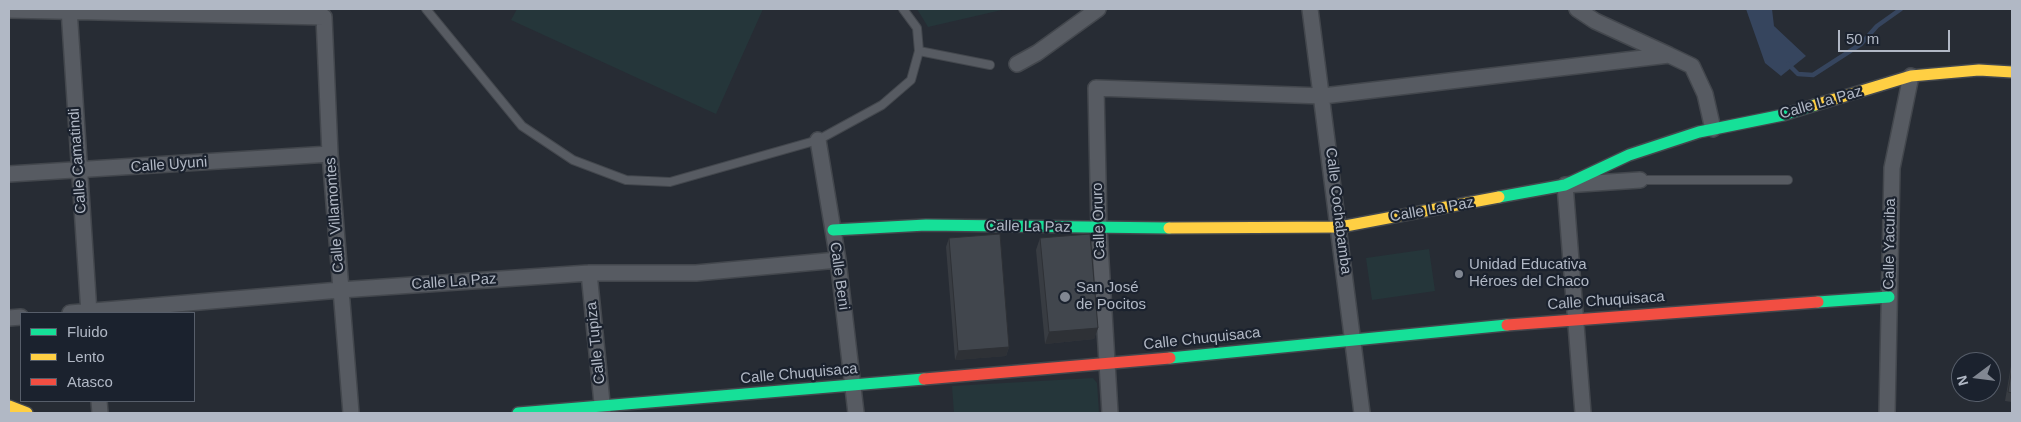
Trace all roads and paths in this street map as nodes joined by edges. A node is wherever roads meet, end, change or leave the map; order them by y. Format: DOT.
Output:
graph roads {
  1 [pos="426,9"];
  2 [pos="903,9"];
  3 [pos="1098,9"];
  4 [pos="1310,9"];
  5 [pos="1577,9"];
  6 [pos="9,10"];
  7 [pos="69,10"];
  8 [pos="327,13"];
  9 [pos="919,51"];
  10 [pos="1669,55"];
  11 [pos="1017,64"];
  12 [pos="990,66"];
  13 [pos="2012,72"];
  14 [pos="1911,76"];
  15 [pos="1323,96"];
  16 [pos="1713,130"];
  17 [pos="818,140"];
  18 [pos="330,154"];
  19 [pos="79,171"];
  20 [pos="9,174"];
  21 [pos="1640,180"];
  22 [pos="1788,180"];
  23 [pos="1565,185"];
  24 [pos="1340,227"];
  25 [pos="1098,228"];
  26 [pos="833,230"];
  27 [pos="838,260"];
  28 [pos="589,273"];
  29 [pos="340,290"];
  30 [pos="1889,297"];
  31 [pos="89,312"];
  32 [pos="100,312"];
  33 [pos="1576,318"];
  34 [pos="1354,338"];
  35 [pos="1106,364"];
  36 [pos="852,384"];
  37 [pos="9,406"];
  38 [pos="602,410"];
  39 [pos="27,413"];
  40 [pos="351,413"];
  41 [pos="518,413"];
  42 [pos="856,413"];
  43 [pos="1110,413"];
  44 [pos="1362,413"];
  45 [pos="1583,413"];
  46 [pos="1887,413"];
  1 -- 17 [label="lane"];
  2 -- 9 [label="lane"];
  3 -- 11 [label="street"];
  4 -- 15 [label="street, Calle Cochabamba"];
  5 -- 10 [label="street"];
  6 -- 7 [label="street"];
  7 -- 8 [label="street"];
  7 -- 19 [label="street, Calle Camatindi"];
  8 -- 18 [label="street, Calle Villamontes"];
  9 -- 12 [label="lane"];
  9 -- 17 [label="lane"];
  10 -- 15 [label="street"];
  10 -- 16 [label="street"];
  13 -- 14 [label="main road, Calle La Paz"];
  14 -- 16 [label="main road, Calle La Paz"];
  14 -- 30 [label="street, Calle Yacuiba"];
  15 -- 24 [label="street, Calle Cochabamba"];
  15 -- 25 [label="street, Calle Oruro"];
  16 -- 23 [label="main road, Calle La Paz"];
  17 -- 26 [label="street, Calle Beni"];
  18 -- 19 [label="street, Calle Uyuni"];
  18 -- 29 [label="street, Calle Villamontes"];
  19 -- 20 [label="street, Calle Uyuni"];
  19 -- 31 [label="street, Calle Camatindi"];
  21 -- 22 [label="lane"];
  21 -- 23 [label="street"];
  23 -- 24 [label="main road, Calle La Paz"];
  23 -- 33 [label="street"];
  24 -- 25 [label="main road, Calle La Paz"];
  24 -- 34 [label="street, Calle Cochabamba"];
  25 -- 26 [label="main road, Calle La Paz"];
  25 -- 35 [label="street, Calle Oruro"];
  26 -- 27 [label="street, Calle Beni"];
  27 -- 28 [label="street, Calle La Paz"];
  27 -- 36 [label="street, Calle Beni"];
  28 -- 29 [label="street, Calle La Paz"];
  28 -- 38 [label="street, Calle Tupiza"];
  29 -- 32 [label="street, Calle La Paz"];
  29 -- 40 [label="street, Calle Villamontes"];
  30 -- 33 [label="main road, Calle Chuquisaca"];
  30 -- 46 [label="street, Calle Yacuiba"];
  33 -- 34 [label="main road, Calle Chuquisaca"];
  33 -- 45 [label="street"];
  34 -- 35 [label="main road, Calle Chuquisaca"];
  34 -- 44 [label="street, Calle Cochabamba"];
  35 -- 36 [label="main road, Calle Chuquisaca"];
  35 -- 43 [label="street, Calle Oruro"];
  36 -- 38 [label="main road, Calle Chuquisaca"];
  36 -- 42 [label="street, Calle Beni"];
  37 -- 39 [label="main road"];
  38 -- 41 [label="main road, Calle Chuquisaca"];
}
